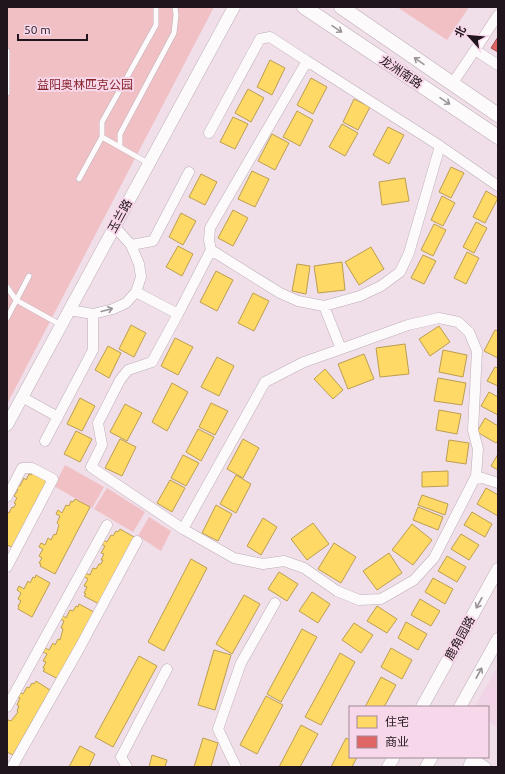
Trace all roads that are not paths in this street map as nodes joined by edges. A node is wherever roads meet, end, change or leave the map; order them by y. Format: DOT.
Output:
graph roads {
  1 [pos="156,7"];
  2 [pos="175,7"];
  3 [pos="234,7"];
  4 [pos="304,7"];
  5 [pos="341,7"];
  6 [pos="498,15"];
  7 [pos="475,50"];
  8 [pos="7,51"];
  9 [pos="307,60"];
  10 [pos="498,65"];
  11 [pos="452,84"];
  12 [pos="7,93"];
  13 [pos="498,115"];
  14 [pos="209,133"];
  15 [pos="102,137"];
  16 [pos="498,137"];
  17 [pos="440,146"];
  18 [pos="120,147"];
  19 [pos="149,163"];
  20 [pos="189,172"];
  21 [pos="79,178"];
  22 [pos="498,186"];
  23 [pos="115,227"];
  24 [pos="132,245"];
  25 [pos="211,250"];
  26 [pos="29,276"];
  27 [pos="7,287"];
  28 [pos="136,292"];
  29 [pos="16,300"];
  30 [pos="324,306"];
  31 [pos="69,310"];
  32 [pos="93,314"];
  33 [pos="178,314"];
  34 [pos="7,318"];
  35 [pos="61,325"];
  36 [pos="341,349"];
  37 [pos="22,397"];
  38 [pos="58,417"];
  39 [pos="7,425"];
  40 [pos="45,441"];
  41 [pos="476,476"];
  42 [pos="498,483"];
  43 [pos="7,497"];
  44 [pos="107,525"];
  45 [pos="183,529"];
  46 [pos="136,541"];
  47 [pos="7,567"];
  48 [pos="498,569"];
  49 [pos="275,603"];
  50 [pos="498,639"];
  51 [pos="167,669"];
  52 [pos="423,706"];
  53 [pos="461,706"];
  54 [pos="7,707"];
  55 [pos="393,758"];
  56 [pos="431,758"];
  57 [pos="12,767"];
  58 [pos="127,767"];
  59 [pos="236,767"];
  60 [pos="388,767"];
  61 [pos="426,767"];
  62 [pos="468,767"];
  63 [pos="486,767"];
  1 -- 15 [label="lane"];
  2 -- 18 [label="lane"];
  3 -- 19 [label="street, 玉兰路"];
  4 -- 16 [label="main road, 龙洲南路, one-way"];
  11 -- 5 [label="main road, 龙洲南路, one-way"];
  6 -- 7 [label="street"];
  7 -- 10 [label="street"];
  7 -- 11 [label="street"];
  8 -- 12 [label="lane"];
  9 -- 14 [label="street"];
  9 -- 17 [label="street"];
  9 -- 25 [label="street"];
  11 -- 13 [label="main road, 龙洲南路"];
  15 -- 18 [label="lane"];
  15 -- 21 [label="lane"];
  17 -- 22 [label="street"];
  17 -- 30 [label="street"];
  18 -- 19 [label="lane"];
  19 -- 23 [label="street, 玉兰路"];
  20 -- 24 [label="street"];
  23 -- 24 [label="street"];
  23 -- 31 [label="street, 玉兰路"];
  24 -- 28 [label="street"];
  25 -- 30 [label="street"];
  25 -- 33 [label="street"];
  26 -- 29 [label="lane"];
  27 -- 29 [label="lane"];
  32 -- 28 [label="street, one-way"];
  28 -- 33 [label="street"];
  29 -- 34 [label="lane"];
  29 -- 35 [label="lane"];
  30 -- 36 [label="street"];
  31 -- 32 [label="street"];
  31 -- 35 [label="street, 玉兰路"];
  32 -- 38 [label="street"];
  33 -- 45 [label="street"];
  35 -- 37 [label="street, 玉兰路"];
  36 -- 41 [label="street"];
  36 -- 45 [label="street"];
  37 -- 38 [label="street"];
  37 -- 39 [label="street, 玉兰路"];
  38 -- 40 [label="street"];
  41 -- 42 [label="street"];
  41 -- 45 [label="street"];
  43 -- 47 [label="street"];
  44 -- 54 [label="street"];
  46 -- 57 [label="street"];
  48 -- 52 [label="street, 鹿角园路, one-way"];
  49 -- 59 [label="street"];
  53 -- 50 [label="street, one-way"];
  51 -- 58 [label="street"];
  55 -- 60 [label="street"];
  56 -- 61 [label="street"];
  62 -- 63 [label="street"];
}
